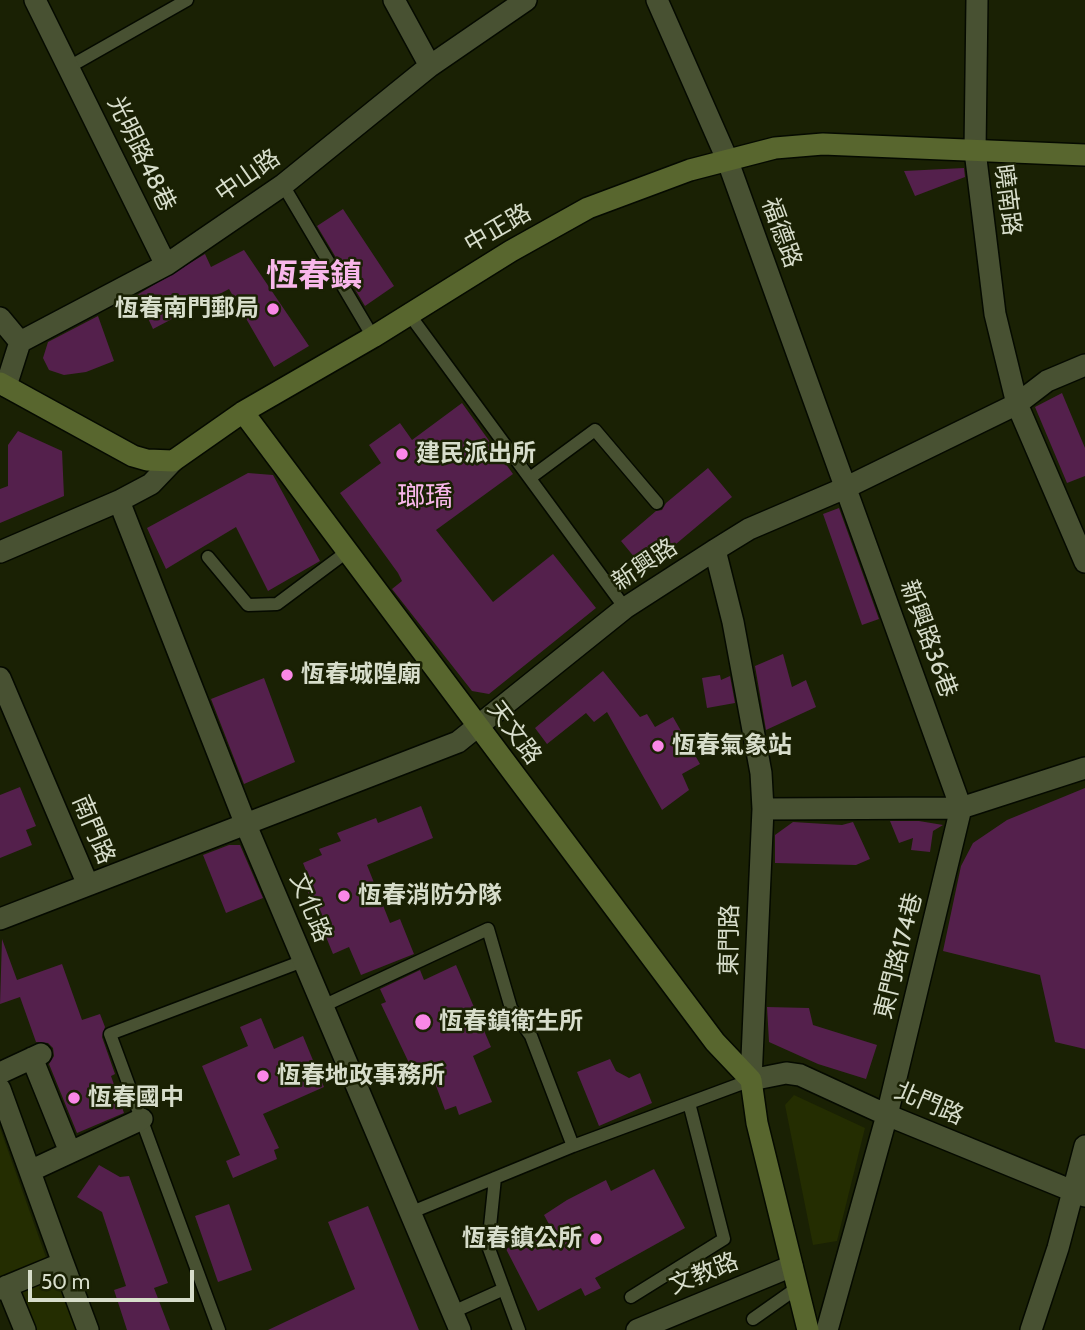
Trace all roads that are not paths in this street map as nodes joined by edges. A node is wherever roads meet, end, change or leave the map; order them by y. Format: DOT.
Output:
graph roads {
  1 [pos="35,0"];
  2 [pos="187,0"];
  3 [pos="394,0"];
  4 [pos="526,0"];
  5 [pos="657,0"];
  6 [pos="977,0"];
  7 [pos="430,66"];
  8 [pos="69,67"];
  9 [pos="975,151"];
  10 [pos="1085,155"];
  11 [pos="727,159"];
  12 [pos="283,185"];
  13 [pos="166,265"];
  14 [pos="409,314"];
  15 [pos="0,318"];
  16 [pos="373,337"];
  17 [pos="20,342"];
  18 [pos="1085,365"];
  19 [pos="3,384"];
  20 [pos="1017,404"];
  21 [pos="243,412"];
  22 [pos="173,461"];
  23 [pos="530,478"];
  24 [pos="845,488"];
  25 [pos="119,501"];
  26 [pos="657,503"];
  27 [pos="715,550"];
  28 [pos="348,551"];
  29 [pos="0,552"];
  30 [pos="208,557"];
  31 [pos="1085,562"];
  32 [pos="625,608"];
  33 [pos="0,678"];
  34 [pos="476,726"];
  35 [pos="1085,768"];
  36 [pos="961,808"];
  37 [pos="763,809"];
  38 [pos="246,825"];
  39 [pos="88,885"];
  40 [pos="0,919"];
  41 [pos="303,961"];
  42 [pos="323,1006"];
  43 [pos="0,1073"];
  44 [pos="751,1080"];
  45 [pos="0,1089"];
  46 [pos="689,1103"];
  47 [pos="887,1115"];
  48 [pos="142,1119"];
  49 [pos="573,1146"];
  50 [pos="1085,1146"];
  51 [pos="70,1152"];
  52 [pos="30,1171"];
  53 [pos="495,1178"];
  54 [pos="1079,1194"];
  55 [pos="412,1212"];
  56 [pos="63,1263"];
  57 [pos="792,1266"];
  58 [pos="4,1287"];
  59 [pos="797,1287"];
  60 [pos="504,1289"];
  61 [pos="631,1297"];
  62 [pos="753,1319"];
  63 [pos="456,1321"];
  64 [pos="25,1330"];
  65 [pos="88,1330"];
  66 [pos="219,1330"];
  67 [pos="519,1330"];
  68 [pos="637,1330"];
  69 [pos="808,1330"];
  70 [pos="827,1330"];
  71 [pos="1031,1330"];
  1 -- 8 [label="street, 光明路48巷"];
  2 -- 8 [label="lane"];
  3 -- 7 [label="street"];
  4 -- 7 [label="street, 中山路"];
  5 -- 11 [label="street, 福德路"];
  6 -- 9 [label="street, 曉南路"];
  7 -- 12 [label="street, 中山路"];
  8 -- 13 [label="street, 光明路48巷"];
  9 -- 10 [label="main road, 中正路"];
  9 -- 11 [label="main road, 中正路"];
  9 -- 20 [label="street, 曉南路"];
  11 -- 14 [label="main road, 中正路"];
  11 -- 24 [label="street, 福德路"];
  12 -- 13 [label="street, 中山路"];
  12 -- 16 [label="lane"];
  13 -- 17 [label="street, 中山路"];
  14 -- 16 [label="main road, 中正路"];
  14 -- 23 [label="lane"];
  15 -- 17 [label="street"];
  16 -- 21 [label="main road, 中正路"];
  17 -- 19 [label="street"];
  18 -- 20 [label="street, 新興路"];
  19 -- 22 [label="main road"];
  20 -- 24 [label="street, 新興路"];
  20 -- 31 [label="street, 曉南路"];
  21 -- 22 [label="main road, 中正路"];
  21 -- 28 [label="main road, 天文路"];
  22 -- 25 [label="street, 中正路"];
  23 -- 26 [label="lane"];
  23 -- 32 [label="lane"];
  24 -- 27 [label="street, 新興路"];
  24 -- 36 [label="street, 新興路36巷"];
  25 -- 29 [label="street, 中正路"];
  25 -- 38 [label="street, 文化路"];
  27 -- 32 [label="street, 新興路"];
  27 -- 37 [label="street, 東門路"];
  28 -- 30 [label="lane"];
  28 -- 34 [label="main road, 天文路"];
  32 -- 34 [label="street, 新興路"];
  33 -- 39 [label="street, 南門路"];
  34 -- 38 [label="street, 新興路"];
  34 -- 44 [label="main road, 天文路"];
  35 -- 36 [label="street"];
  36 -- 37 [label="street"];
  36 -- 47 [label="street, 東門路174巷"];
  37 -- 44 [label="street, 東門路"];
  38 -- 39 [label="street, 南門路"];
  38 -- 41 [label="street, 文化路"];
  39 -- 40 [label="street"];
  41 -- 42 [label="street, 文化路"];
  41 -- 48 [label="lane"];
  42 -- 49 [label="lane"];
  42 -- 55 [label="street, 文化路"];
  43 -- 51 [label="street"];
  44 -- 46 [label="lane"];
  44 -- 47 [label="street, 北門路"];
  44 -- 57 [label="main road, 東門路"];
  45 -- 52 [label="street"];
  46 -- 49 [label="lane"];
  46 -- 61 [label="lane"];
  47 -- 54 [label="street, 北門路"];
  47 -- 70 [label="street, 東門路174巷"];
  48 -- 51 [label="street"];
  48 -- 66 [label="lane"];
  49 -- 53 [label="lane"];
  50 -- 54 [label="street"];
  51 -- 52 [label="street"];
  52 -- 56 [label="street"];
  53 -- 55 [label="lane"];
  53 -- 60 [label="lane"];
  54 -- 71 [label="street"];
  55 -- 63 [label="street, 文化路"];
  56 -- 58 [label="street"];
  56 -- 65 [label="street"];
  57 -- 59 [label="main road, 東門路"];
  57 -- 68 [label="street, 文教路"];
  58 -- 64 [label="street"];
  59 -- 62 [label="lane"];
  59 -- 69 [label="main road, 東門路"];
  60 -- 63 [label="lane"];
  60 -- 67 [label="lane"];
}
